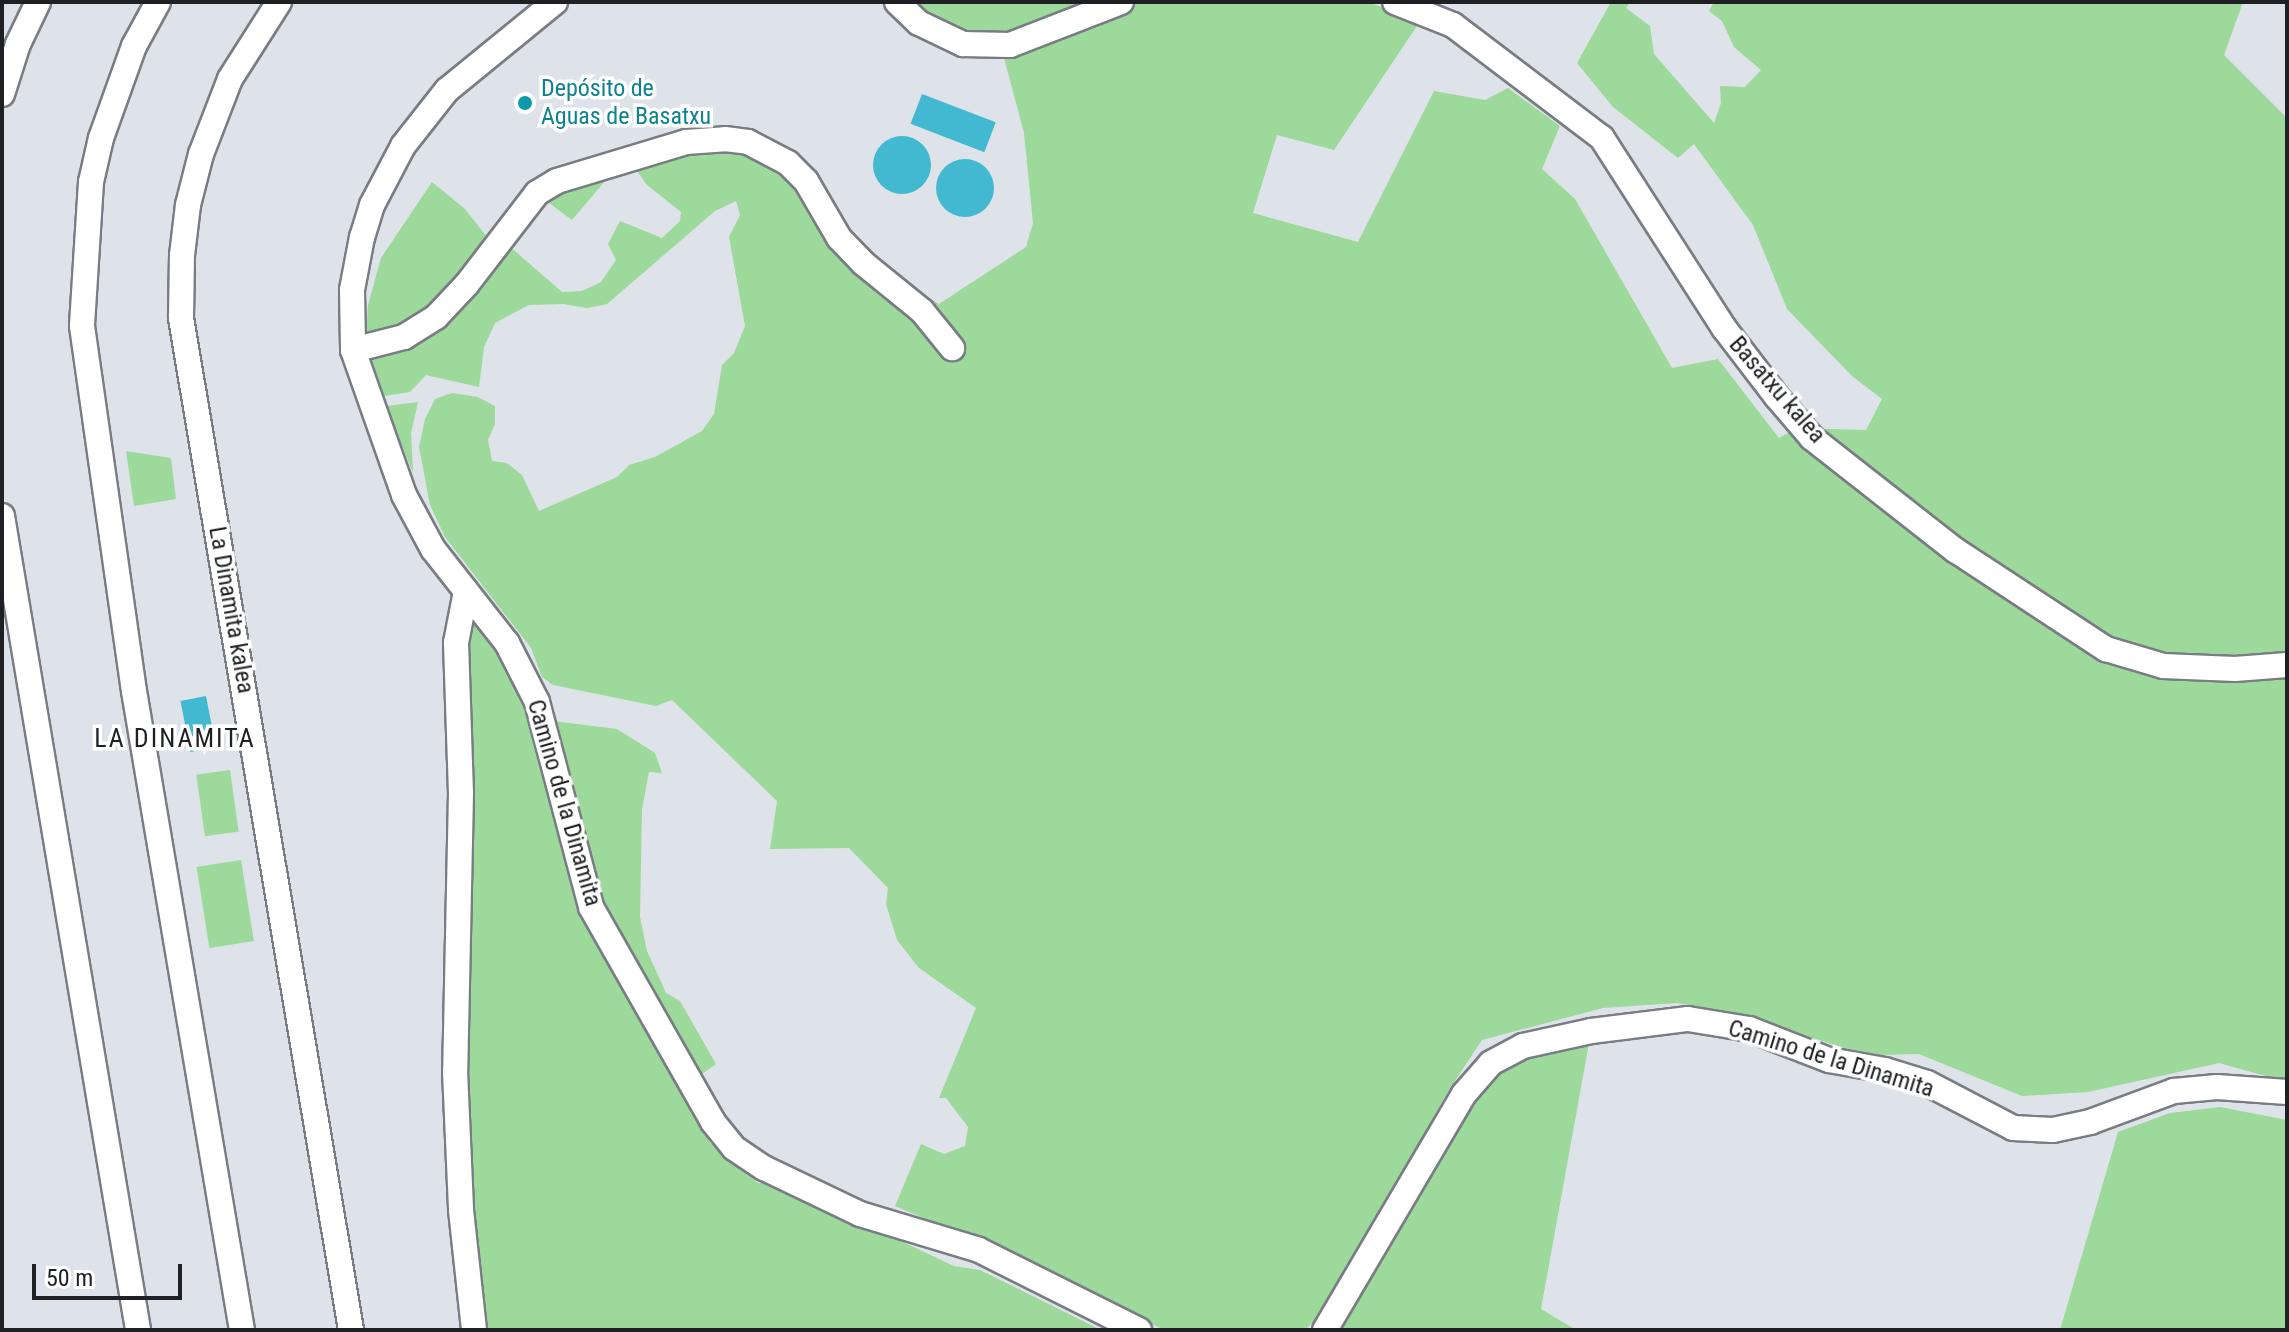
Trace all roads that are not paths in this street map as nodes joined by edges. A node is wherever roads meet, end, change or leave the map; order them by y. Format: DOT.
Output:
graph roads {
  1 [pos="38,2"];
  2 [pos="158,2"];
  3 [pos="279,2"];
  4 [pos="555,2"];
  5 [pos="897,2"];
  6 [pos="1121,2"];
  7 [pos="1395,2"];
  8 [pos="1417,8"];
  9 [pos="2,94"];
  10 [pos="952,348"];
  11 [pos="353,350"];
  12 [pos="2,516"];
  13 [pos="466,591"];
  14 [pos="2287,665"];
  15 [pos="2287,1092"];
  16 [pos="138,1330"];
  17 [pos="242,1330"];
  18 [pos="351,1330"];
  19 [pos="474,1330"];
  20 [pos="1139,1330"];
  21 [pos="1325,1330"];
  1 -- 9 [label="street"];
  2 -- 17 [label="street"];
  3 -- 18 [label="street, La Dinamita kalea"];
  4 -- 11 [label="street, Camino de la Dinamita"];
  5 -- 6 [label="street"];
  7 -- 8 [label="street, Basatxu kalea"];
  8 -- 14 [label="street, Basatxu kalea"];
  10 -- 11 [label="street"];
  11 -- 13 [label="street, Camino de la Dinamita"];
  12 -- 16 [label="street"];
  13 -- 19 [label="street"];
  13 -- 20 [label="street, Camino de la Dinamita"];
  15 -- 21 [label="street, Camino de la Dinamita"];
}
